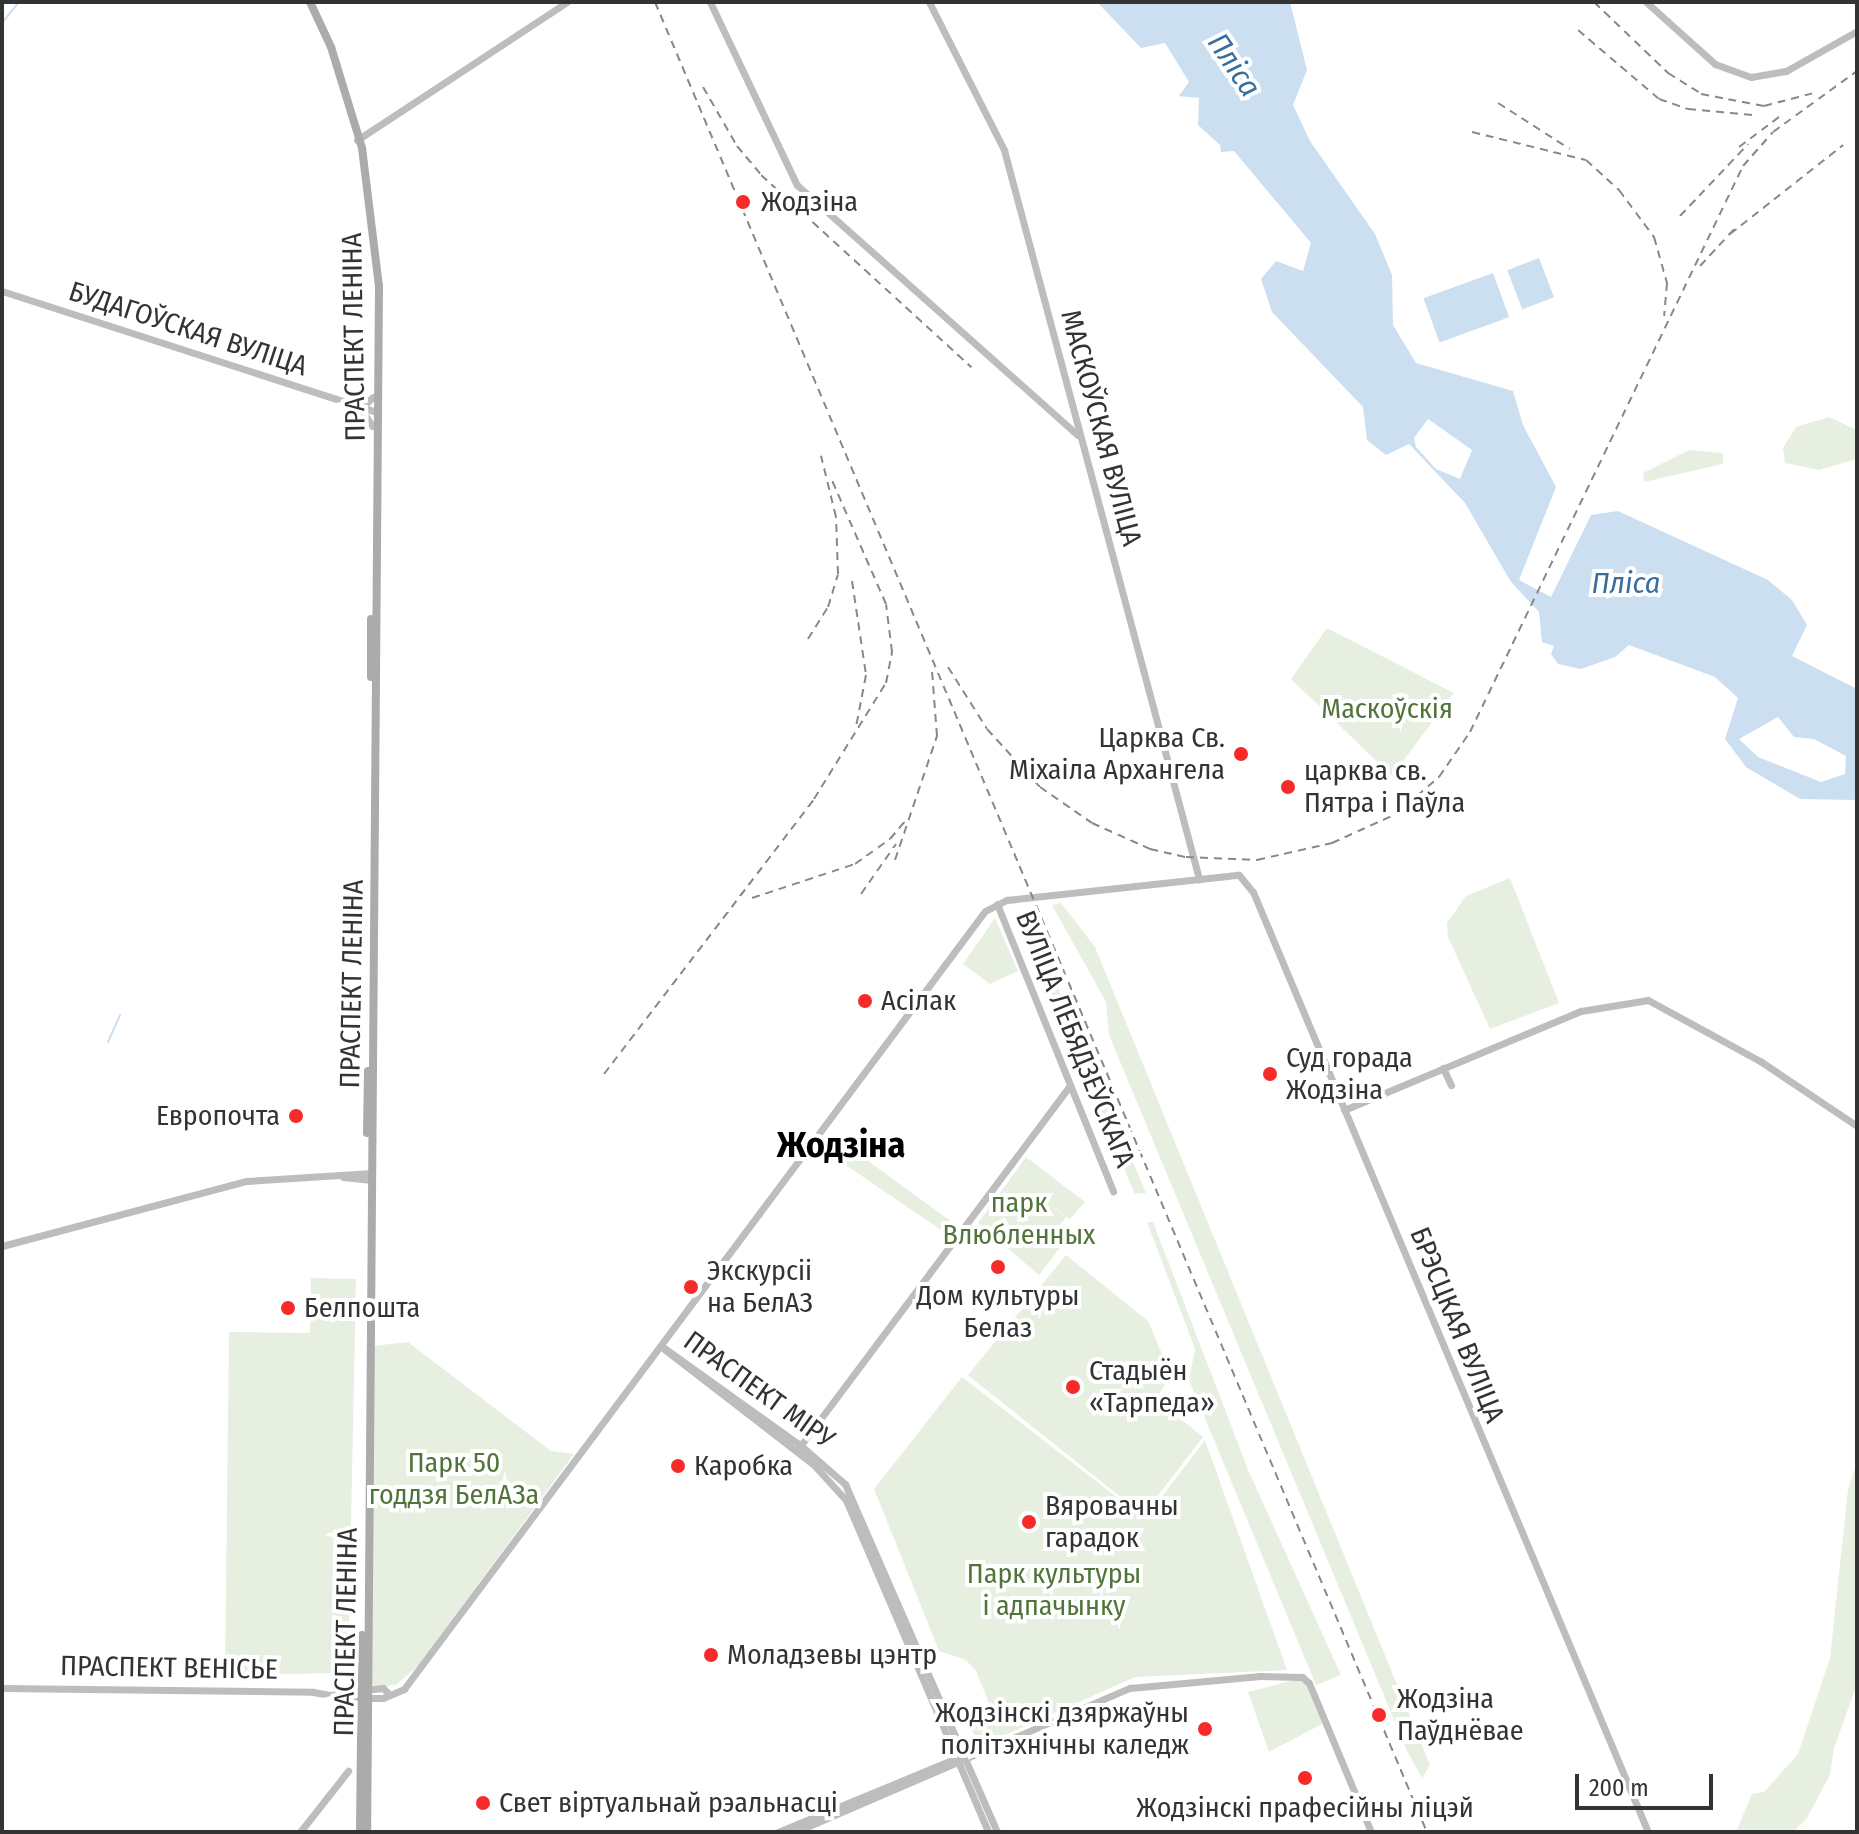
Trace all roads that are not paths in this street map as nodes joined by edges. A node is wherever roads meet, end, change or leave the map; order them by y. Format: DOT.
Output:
graph roads {
  1 [pos="310,2"];
  2 [pos="567,2"];
  3 [pos="710,2"];
  4 [pos="929,2"];
  5 [pos="1646,2"];
  6 [pos="1857,31"];
  7 [pos="357,140"];
  8 [pos="2,291"];
  9 [pos="373,397"];
  10 [pos="360,408"];
  11 [pos="375,411"];
  12 [pos="372,426"];
  13 [pos="1078,435"];
  14 [pos="1199,879"];
  15 [pos="997,904"];
  16 [pos="1443,1068"];
  17 [pos="1451,1085"];
  18 [pos="1070,1086"];
  19 [pos="1344,1110"];
  20 [pos="1857,1126"];
  21 [pos="370,1177"];
  22 [pos="1113,1191"];
  23 [pos="954,1222"];
  24 [pos="963,1228"];
  25 [pos="2,1246"];
  26 [pos="663,1347"];
  27 [pos="798,1448"];
  28 [pos="908,1631"];
  29 [pos="2,1688"];
  30 [pos="362,1691"];
  31 [pos="336,1693"];
  32 [pos="965,1758"];
  33 [pos="956,1760"];
  34 [pos="348,1771"];
  35 [pos="300,1832"];
  36 [pos="360,1832"];
  37 [pos="367,1832"];
  38 [pos="778,1832"];
  39 [pos="795,1832"];
  40 [pos="988,1832"];
  41 [pos="997,1832"];
  42 [pos="1371,1832"];
  43 [pos="1648,1832"];
  1 -- 7 [label="main road, ПРАСПЕКТ ЛЕНІНА"];
  2 -- 7 [label="main road"];
  3 -- 13 [label="main road"];
  4 -- 13 [label="main road, МАСКОЎСКАЯ ВУЛІЦА"];
  5 -- 6 [label="main road"];
  7 -- 9 [label="main road, ПРАСПЕКТ ЛЕНІНА"];
  7 -- 11 [label="main road, ПРАСПЕКТ ЛЕНІНА"];
  8 -- 10 [label="main road, БУДАГОЎСКАЯ ВУЛІЦА"];
  9 -- 10 [label="main road"];
  9 -- 11 [label="main road, ПРАСПЕКТ ЛЕНІНА"];
  10 -- 11 [label="main road, БУДАГОЎСКАЯ ВУЛІЦА"];
  10 -- 12 [label="main road"];
  11 -- 12 [label="main road, ПРАСПЕКТ ЛЕНІНА"];
  11 -- 21 [label="main road, ПРАСПЕКТ ЛЕНІНА"];
  12 -- 21 [label="main road, ПРАСПЕКТ ЛЕНІНА"];
  13 -- 14 [label="main road, МАСКОЎСКАЯ ВУЛІЦА"];
  14 -- 15 [label="main road, БРЭСЦКАЯ ВУЛІЦА"];
  14 -- 19 [label="main road, БРЭСЦКАЯ ВУЛІЦА"];
  15 -- 18 [label="main road, ВУЛІЦА ЛЕБЯДЗЕЎСКАГА"];
  15 -- 26 [label="main road"];
  16 -- 17 [label="main road"];
  16 -- 19 [label="main road"];
  16 -- 20 [label="main road"];
  18 -- 22 [label="main road, ВУЛІЦА ЛЕБЯДЗЕЎСКАГА"];
  18 -- 24 [label="main road"];
  19 -- 43 [label="main road, БРЭСЦКАЯ ВУЛІЦА"];
  21 -- 25 [label="main road"];
  21 -- 30 [label="main road, ПРАСПЕКТ ЛЕНІНА"];
  23 -- 24 [label="main road"];
  24 -- 27 [label="main road"];
  26 -- 27 [label="main road, ПРАСПЕКТ МІРУ"];
  26 -- 30 [label="main road"];
  27 -- 28 [label="main road, ПРАСПЕКТ МІРУ"];
  28 -- 32 [label="main road, ПРАСПЕКТ МІРУ"];
  28 -- 33 [label="main road, ПРАСПЕКТ МІРУ"];
  29 -- 31 [label="main road, ПРАСПЕКТ ВЕНІСЬЕ"];
  30 -- 31 [label="main road, ПРАСПЕКТ ВЕНІСЬЕ"];
  30 -- 31 [label="main road, ПРАСПЕКТ ВЕНІСЬЕ"];
  30 -- 36 [label="main road, ПРАСПЕКТ ЛЕНІНА"];
  30 -- 37 [label="main road, ПРАСПЕКТ ЛЕНІНА"];
  32 -- 33 [label="main road"];
  32 -- 41 [label="main road, ПРАСПЕКТ МІРУ"];
  32 -- 42 [label="main road"];
  33 -- 38 [label="main road"];
  33 -- 39 [label="main road"];
  33 -- 40 [label="main road, ПРАСПЕКТ МІРУ"];
  34 -- 35 [label="main road"];
}
